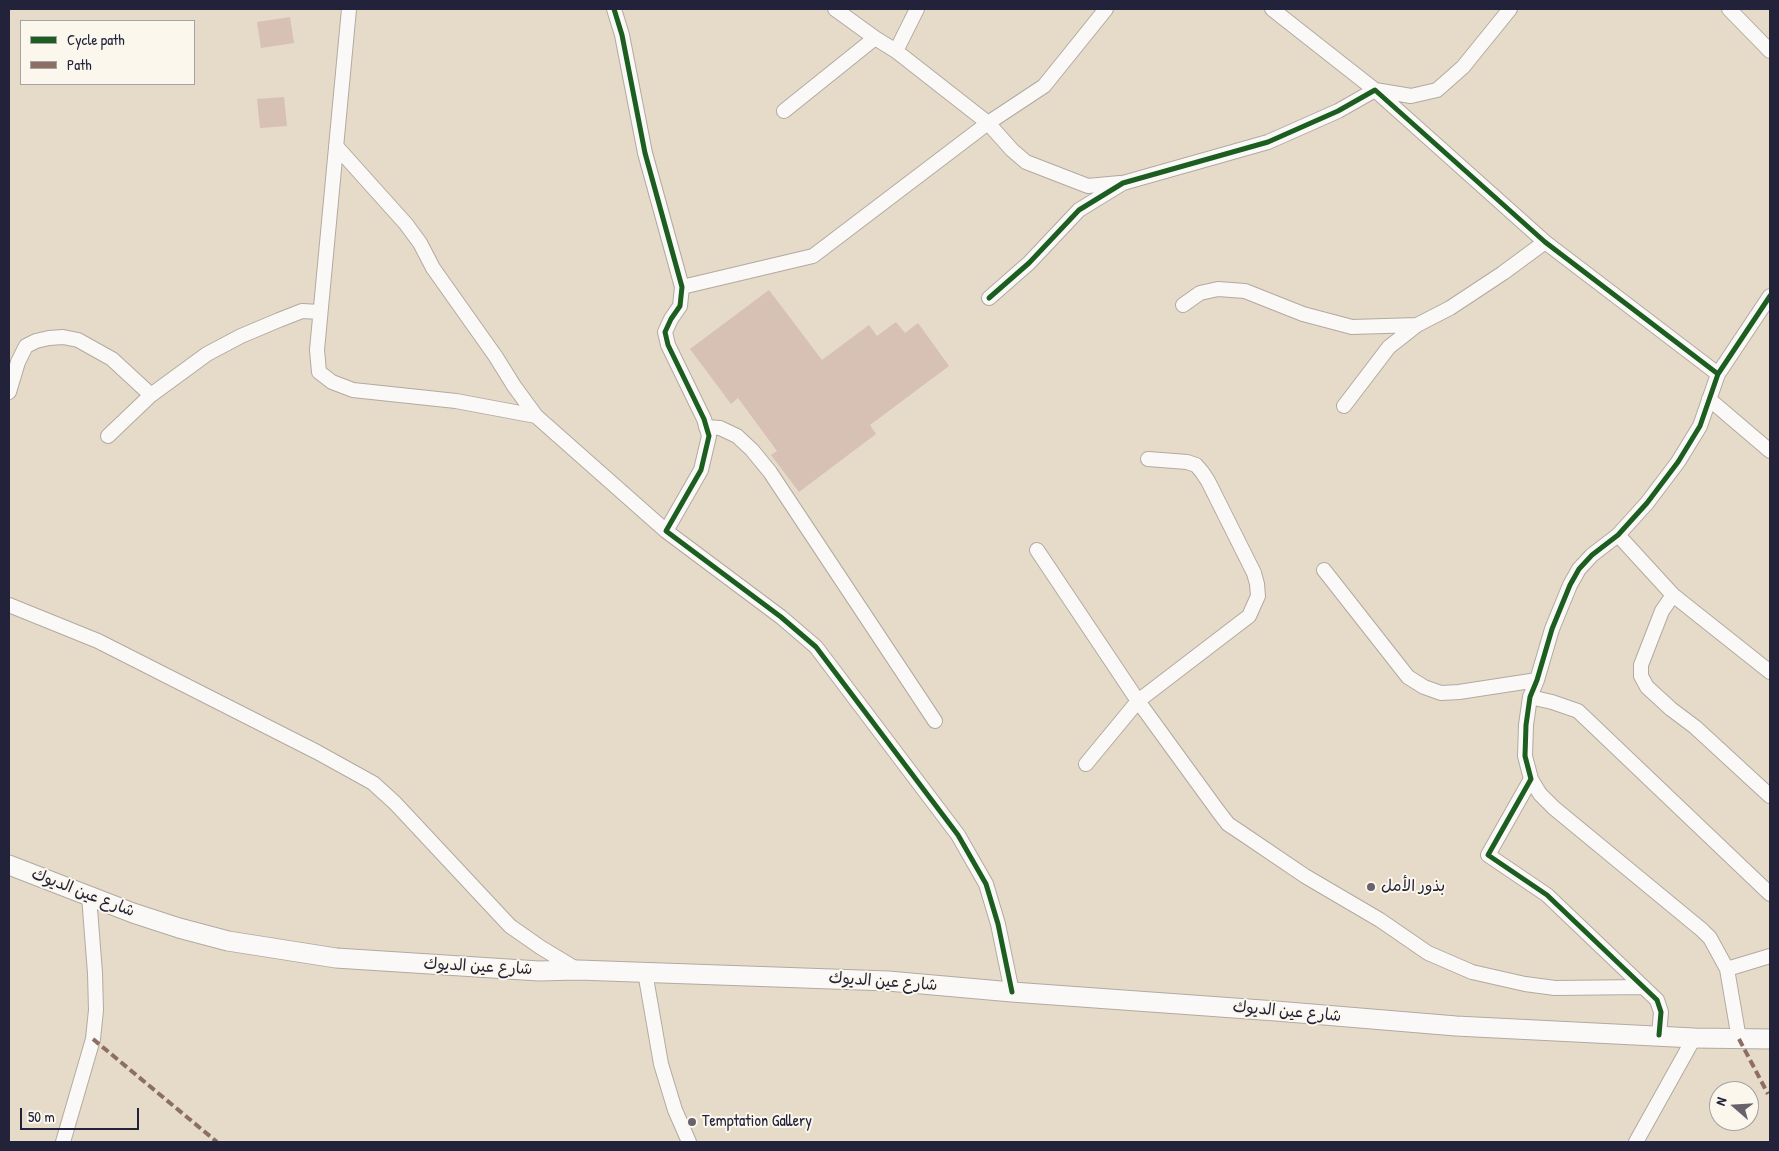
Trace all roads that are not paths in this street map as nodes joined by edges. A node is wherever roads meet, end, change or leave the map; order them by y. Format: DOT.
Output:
graph roads {
  1 [pos="349,9"];
  2 [pos="614,9"];
  3 [pos="917,9"];
  4 [pos="1106,9"];
  5 [pos="1272,9"];
  6 [pos="1510,9"];
  7 [pos="1729,9"];
  8 [pos="843,11"];
  9 [pos="875,38"];
  10 [pos="896,51"];
  11 [pos="1770,51"];
  12 [pos="1375,90"];
  13 [pos="784,111"];
  14 [pos="988,123"];
  15 [pos="336,146"];
  16 [pos="1123,183"];
  17 [pos="1546,242"];
  18 [pos="682,287"];
  19 [pos="1770,296"];
  20 [pos="989,298"];
  21 [pos="1183,305"];
  22 [pos="320,312"];
  23 [pos="1417,326"];
  24 [pos="1718,374"];
  25 [pos="9,392"];
  26 [pos="150,395"];
  27 [pos="1709,399"];
  28 [pos="1344,406"];
  29 [pos="536,416"];
  30 [pos="706,427"];
  31 [pos="108,436"];
  32 [pos="1770,450"];
  33 [pos="1148,459"];
  34 [pos="666,531"];
  35 [pos="1618,535"];
  36 [pos="1037,550"];
  37 [pos="1324,570"];
  38 [pos="1673,595"];
  39 [pos="9,605"];
  40 [pos="1770,672"];
  41 [pos="1537,680"];
  42 [pos="1530,697"];
  43 [pos="1138,701"];
  44 [pos="935,721"];
  45 [pos="1086,764"];
  46 [pos="1531,779"];
  47 [pos="1770,796"];
  48 [pos="9,864"];
  49 [pos="1770,894"];
  50 [pos="89,896"];
  51 [pos="1770,956"];
  52 [pos="1727,969"];
  53 [pos="578,970"];
  54 [pos="646,972"];
  55 [pos="1643,987"];
  56 [pos="1012,992"];
  57 [pos="1659,1036"];
  58 [pos="1694,1038"];
  59 [pos="1739,1039"];
  60 [pos="1770,1039"];
  61 [pos="63,1142"];
  62 [pos="689,1142"];
  63 [pos="1636,1142"];
  1 -- 15 [label="street"];
  2 -- 18 [label="street"];
  3 -- 10 [label="street"];
  4 -- 14 [label="street"];
  5 -- 12 [label="street"];
  6 -- 12 [label="street"];
  7 -- 11 [label="street"];
  8 -- 9 [label="street"];
  9 -- 10 [label="street"];
  9 -- 13 [label="street"];
  10 -- 14 [label="street"];
  12 -- 16 [label="street"];
  12 -- 17 [label="street"];
  14 -- 16 [label="street"];
  14 -- 18 [label="street"];
  15 -- 22 [label="street"];
  15 -- 29 [label="street"];
  16 -- 20 [label="street"];
  17 -- 23 [label="street"];
  17 -- 24 [label="street"];
  18 -- 30 [label="street"];
  19 -- 24 [label="street"];
  21 -- 23 [label="street"];
  22 -- 26 [label="street"];
  22 -- 29 [label="street"];
  23 -- 28 [label="street"];
  24 -- 27 [label="street"];
  25 -- 26 [label="street"];
  26 -- 31 [label="street"];
  27 -- 32 [label="street"];
  27 -- 35 [label="street"];
  29 -- 34 [label="street"];
  30 -- 34 [label="street"];
  30 -- 44 [label="street"];
  33 -- 43 [label="street"];
  34 -- 56 [label="street"];
  35 -- 38 [label="street"];
  35 -- 41 [label="street"];
  36 -- 43 [label="street"];
  37 -- 41 [label="street"];
  38 -- 40 [label="street"];
  38 -- 47 [label="street"];
  39 -- 53 [label="street"];
  41 -- 42 [label="street"];
  42 -- 46 [label="street"];
  42 -- 49 [label="street"];
  43 -- 45 [label="street"];
  43 -- 55 [label="street"];
  46 -- 52 [label="street"];
  46 -- 55 [label="street"];
  48 -- 50 [label="main road, شارع عين الديوك"];
  50 -- 53 [label="main road, شارع عين الديوك"];
  50 -- 61 [label="street"];
  51 -- 52 [label="street"];
  52 -- 59 [label="street"];
  53 -- 54 [label="main road, شارع عين الديوك"];
  54 -- 56 [label="main road, شارع عين الديوك"];
  54 -- 62 [label="street"];
  55 -- 57 [label="street"];
  56 -- 57 [label="main road, شارع عين الديوك"];
  57 -- 58 [label="main road, شارع عين الديوك"];
  58 -- 59 [label="main road, شارع عين الديوك"];
  58 -- 63 [label="street"];
  59 -- 60 [label="main road, شارع عين الديوك"];
}
